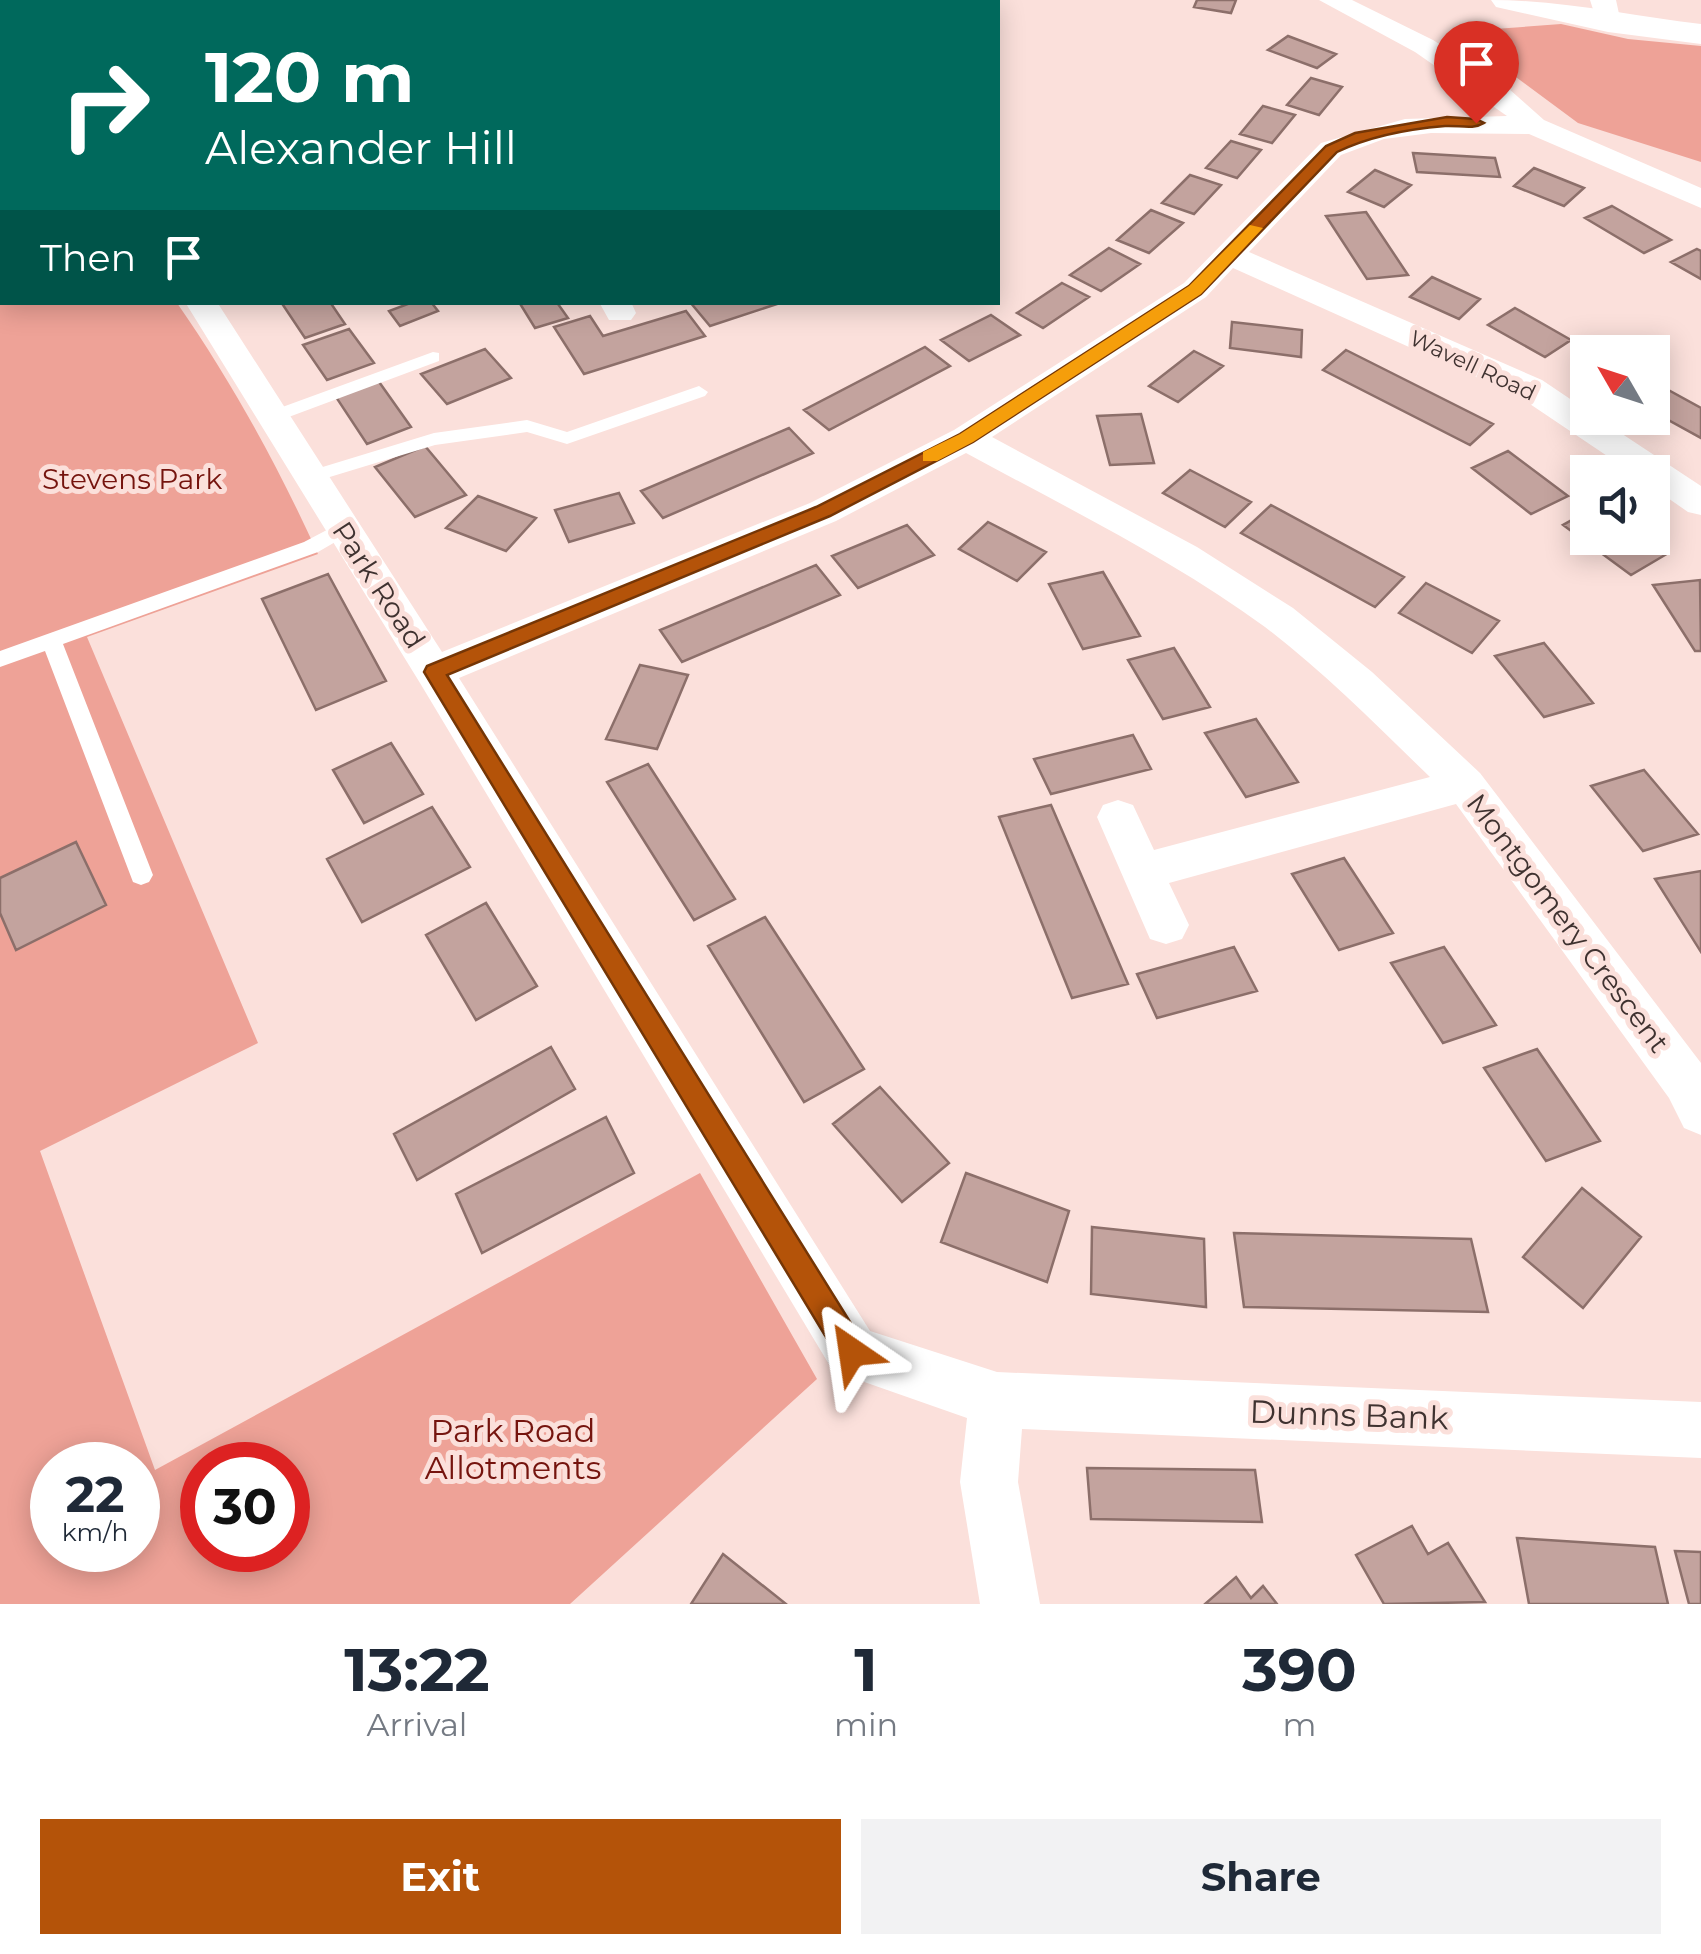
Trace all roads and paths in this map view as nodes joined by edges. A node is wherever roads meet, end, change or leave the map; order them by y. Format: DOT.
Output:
graph roads {
  1 [pos="1332,0"];
  2 [pos="1507,0"];
  3 [pos="1605,11"];
  4 [pos="1701,34"];
  5 [pos="1534,126"];
  6 [pos="1701,199"];
  7 [pos="1230,255"];
  8 [pos="203,305"];
  9 [pos="433,356"];
  10 [pos="699,392"];
  11 [pos="272,416"];
  12 [pos="966,438"];
  13 [pos="310,477"];
  14 [pos="1701,504"];
  15 [pos="342,529"];
  16 [pos="51,640"];
  17 [pos="0,659"];
  18 [pos="434,672"];
  19 [pos="1466,785"];
  20 [pos="1118,817"];
  21 [pos="1144,871"];
  22 [pos="141,875"];
  23 [pos="1166,924"];
  24 [pos="1701,1112"];
  25 [pos="997,1400"];
  26 [pos="1701,1430"];
  27 [pos="1010,1604"];
  1 -- 5 [label="street"];
  2 -- 3 [label="street"];
  3 -- 4 [label="street"];
  5 -- 6 [label="street"];
  5 -- 7 [label="street"];
  7 -- 12 [label="street"];
  7 -- 14 [label="street, Wavell Road"];
  8 -- 11 [label="street, Park Road"];
  9 -- 11 [label="lane"];
  10 -- 13 [label="lane"];
  11 -- 13 [label="street, Park Road"];
  12 -- 18 [label="street"];
  12 -- 19 [label="street, Montgomery Crescent"];
  13 -- 15 [label="street, Park Road"];
  15 -- 16 [label="lane"];
  15 -- 18 [label="street, Park Road"];
  16 -- 17 [label="lane"];
  16 -- 22 [label="lane"];
  18 -- 25 [label="street, Park Road"];
  19 -- 21 [label="street, Montgomery Crescent"];
  19 -- 24 [label="street, Montgomery Crescent"];
  20 -- 21 [label="street"];
  21 -- 23 [label="street"];
  25 -- 26 [label="street, Dunns Bank"];
  25 -- 27 [label="street"];
}
